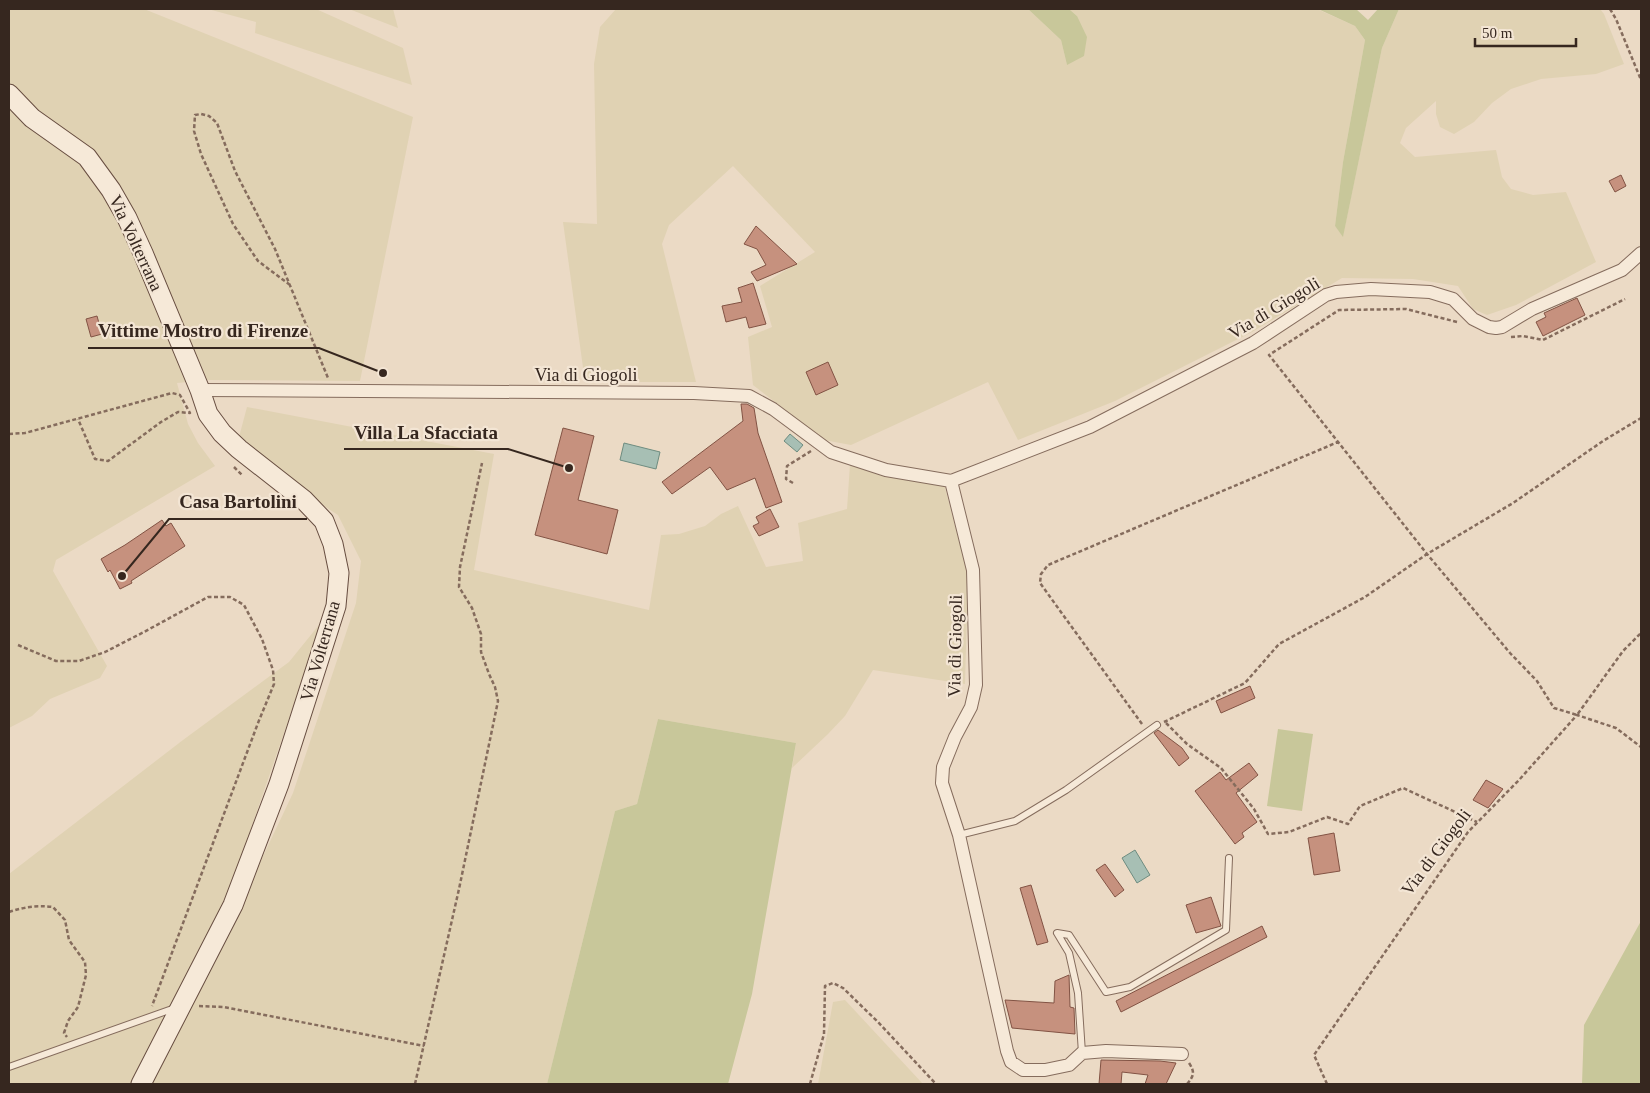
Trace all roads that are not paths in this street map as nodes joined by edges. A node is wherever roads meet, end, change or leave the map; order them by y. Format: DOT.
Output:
graph roads {
  1 [pos="9,94"];
  2 [pos="1641,253"];
  3 [pos="200,390"];
  4 [pos="951,481"];
  5 [pos="1157,726"];
  6 [pos="959,836"];
  7 [pos="1229,858"];
  8 [pos="181,1006"];
  9 [pos="1082,1053"];
  10 [pos="1182,1054"];
  11 [pos="9,1067"];
  12 [pos="141,1084"];
  1 -- 3 [label="main road, Via Volterrana"];
  2 -- 4 [label="street, Via di Giogoli"];
  3 -- 4 [label="street, Via di Giogoli"];
  3 -- 8 [label="main road, Via Volterrana"];
  4 -- 6 [label="street, Via di Giogoli"];
  5 -- 6 [label="lane"];
  6 -- 9 [label="street, Via di Giogoli"];
  7 -- 9 [label="lane"];
  8 -- 11 [label="lane"];
  8 -- 12 [label="main road, Via Volterrana"];
  9 -- 10 [label="street, Via di Giogoli"];
}
